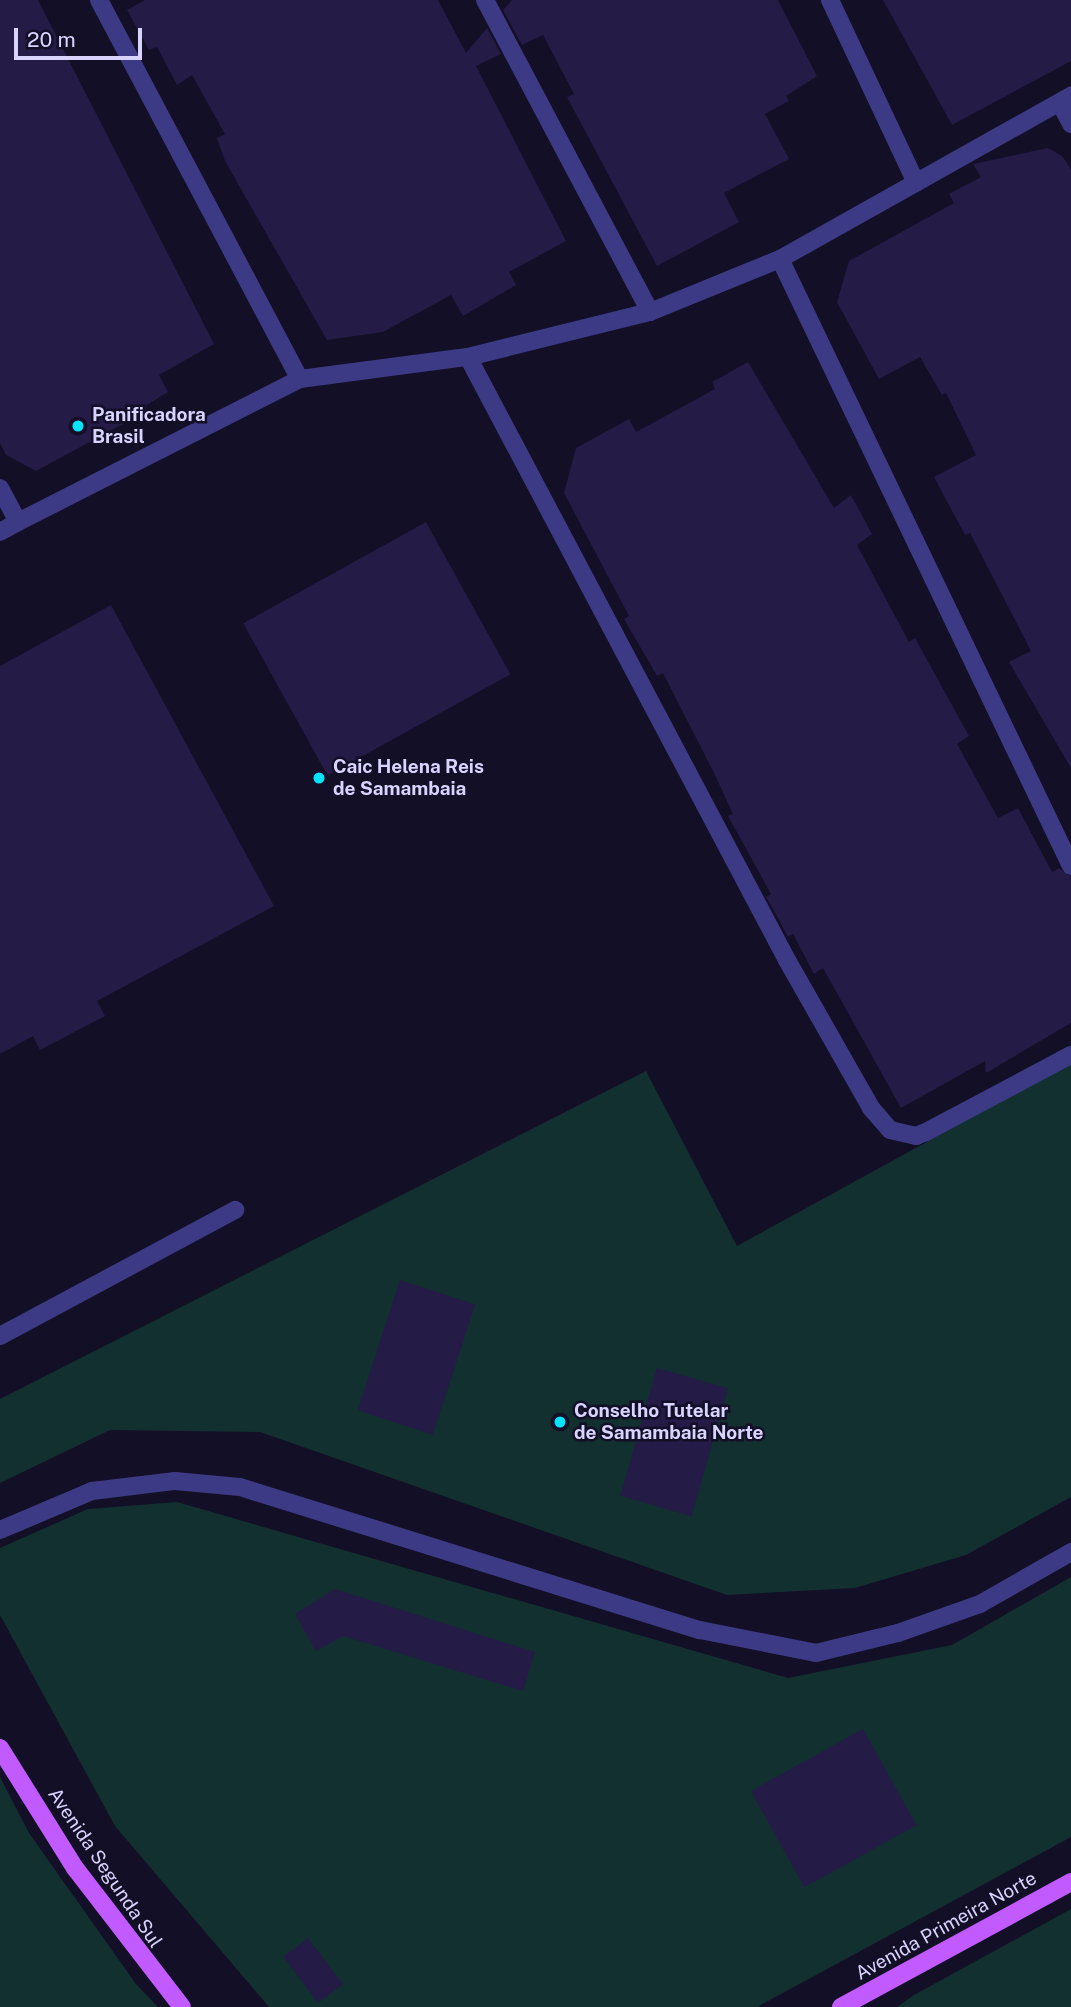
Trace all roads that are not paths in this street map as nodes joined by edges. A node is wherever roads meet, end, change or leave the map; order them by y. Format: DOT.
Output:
graph roads {
  1 [pos="99,0"];
  2 [pos="485,0"];
  3 [pos="830,0"];
  4 [pos="1065,99"];
  5 [pos="1071,124"];
  6 [pos="916,183"];
  7 [pos="780,259"];
  8 [pos="650,312"];
  9 [pos="468,357"];
  10 [pos="300,379"];
  11 [pos="0,488"];
  12 [pos="18,522"];
  13 [pos="0,532"];
  14 [pos="1071,866"];
  15 [pos="1071,1055"];
  16 [pos="235,1210"];
  17 [pos="0,1336"];
  18 [pos="0,1530"];
  19 [pos="1071,1552"];
  20 [pos="0,1748"];
  21 [pos="1071,1882"];
  22 [pos="182,2007"];
  23 [pos="841,2007"];
  1 -- 10 [label="street"];
  2 -- 8 [label="street"];
  3 -- 6 [label="street"];
  4 -- 5 [label="street"];
  4 -- 6 [label="street"];
  6 -- 7 [label="street"];
  7 -- 8 [label="street"];
  7 -- 14 [label="street"];
  8 -- 9 [label="street"];
  9 -- 10 [label="street"];
  9 -- 15 [label="street"];
  10 -- 12 [label="street"];
  11 -- 12 [label="street"];
  12 -- 13 [label="street"];
  16 -- 17 [label="street"];
  18 -- 19 [label="street"];
  20 -- 22 [label="main road, Avenida Segunda Sul"];
  21 -- 23 [label="main road, Avenida Primeira Norte"];
}
